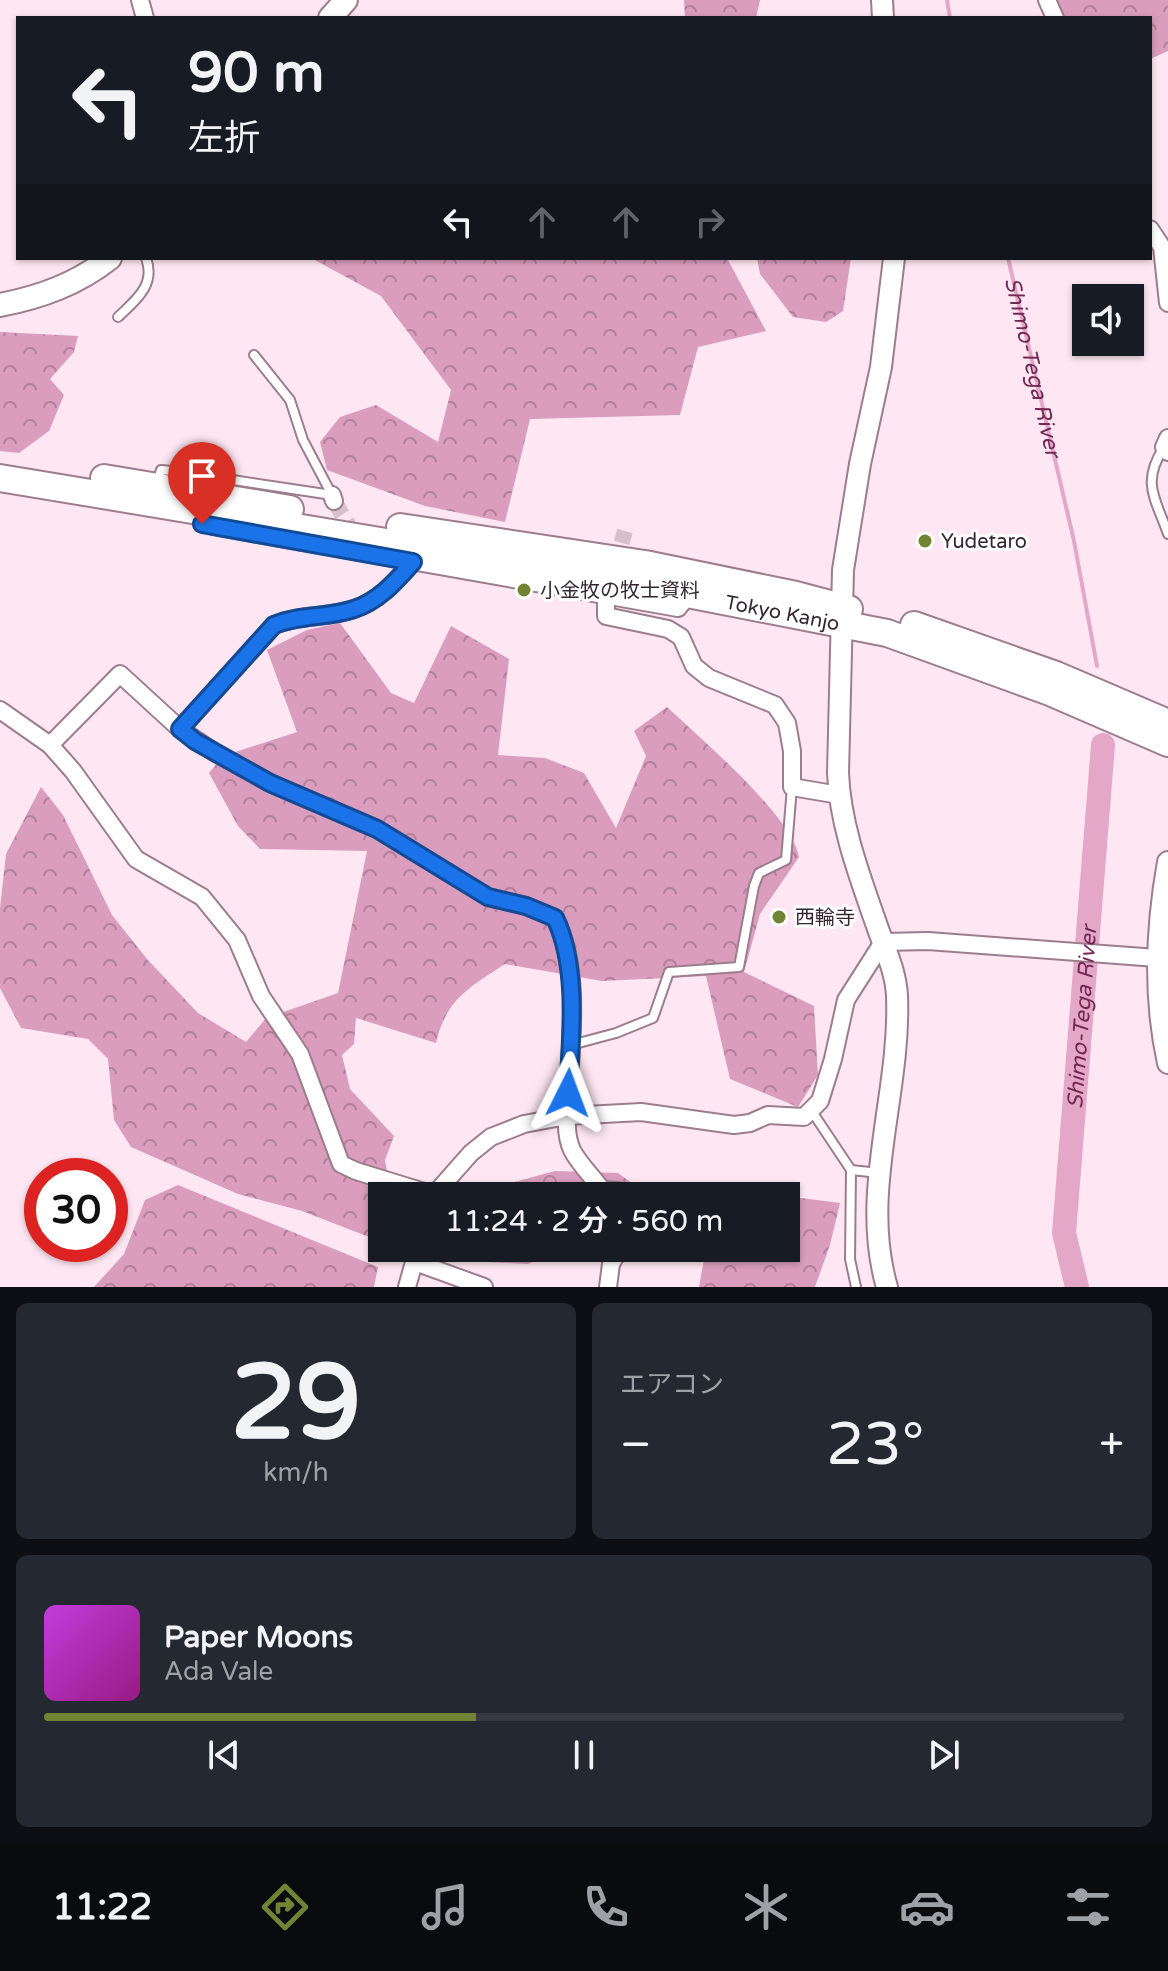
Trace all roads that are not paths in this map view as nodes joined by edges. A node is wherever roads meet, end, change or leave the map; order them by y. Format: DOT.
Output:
graph roads {
  1 [pos="346,0"];
  2 [pos="332,16"];
  3 [pos="1152,232"];
  4 [pos="107,260"];
  5 [pos="146,260"];
  6 [pos="894,260"];
  7 [pos="1168,303"];
  8 [pos="0,305"];
  9 [pos="118,317"];
  10 [pos="254,355"];
  11 [pos="1167,446"];
  12 [pos="0,462"];
  13 [pos="0,478"];
  14 [pos="156,486"];
  15 [pos="192,505"];
  16 [pos="1168,534"];
  17 [pos="476,549"];
  18 [pos="413,562"];
  19 [pos="690,593"];
  20 [pos="606,594"];
  21 [pos="841,615"];
  22 [pos="0,710"];
  23 [pos="1168,723"];
  24 [pos="180,729"];
  25 [pos="1168,743"];
  26 [pos="50,745"];
  27 [pos="792,787"];
  28 [pos="839,795"];
  29 [pos="1168,862"];
  30 [pos="883,942"];
  31 [pos="1157,958"];
  32 [pos="571,1045"];
  33 [pos="1168,1063"];
  34 [pos="811,1110"];
  35 [pos="567,1116"];
  36 [pos="851,1170"];
  37 [pos="880,1173"];
  38 [pos="392,1182"];
  39 [pos="445,1182"];
  40 [pos="596,1182"];
  41 [pos="414,1262"];
  42 [pos="431,1262"];
  43 [pos="612,1262"];
  44 [pos="407,1287"];
  45 [pos="484,1287"];
  46 [pos="608,1287"];
  47 [pos="856,1287"];
  48 [pos="887,1287"];
  1 -- 2 [label="main road"];
  3 -- 7 [label="street"];
  4 -- 8 [label="main road"];
  5 -- 9 [label="lane"];
  6 -- 21 [label="street"];
  10 -- 14 [label="lane"];
  11 -- 16 [label="lane"];
  12 -- 14 [label="highway, Tokyo Kanjo"];
  13 -- 15 [label="highway, Tokyo Kanjo"];
  14 -- 15 [label="highway, Tokyo Kanjo"];
  15 -- 17 [label="highway, Tokyo Kanjo"];
  15 -- 18 [label="street"];
  17 -- 19 [label="highway, Tokyo Kanjo"];
  17 -- 21 [label="highway, Tokyo Kanjo"];
  18 -- 20 [label="street"];
  18 -- 24 [label="street"];
  19 -- 20 [label="street"];
  19 -- 21 [label="highway, Tokyo Kanjo"];
  20 -- 27 [label="street"];
  21 -- 23 [label="highway, Tokyo Kanjo"];
  21 -- 25 [label="highway, Tokyo Kanjo"];
  21 -- 28 [label="street"];
  22 -- 26 [label="street"];
  24 -- 26 [label="street"];
  24 -- 32 [label="street"];
  26 -- 38 [label="street"];
  27 -- 28 [label="street"];
  27 -- 32 [label="lane"];
  28 -- 30 [label="street"];
  29 -- 31 [label="street"];
  30 -- 31 [label="street"];
  30 -- 34 [label="street"];
  30 -- 37 [label="street"];
  31 -- 33 [label="street"];
  32 -- 35 [label="street"];
  34 -- 35 [label="street"];
  34 -- 36 [label="lane"];
  35 -- 39 [label="street"];
  35 -- 40 [label="street"];
  36 -- 37 [label="lane"];
  36 -- 47 [label="lane"];
  37 -- 48 [label="street"];
  41 -- 44 [label="street"];
  42 -- 45 [label="street"];
  43 -- 46 [label="street"];
}
